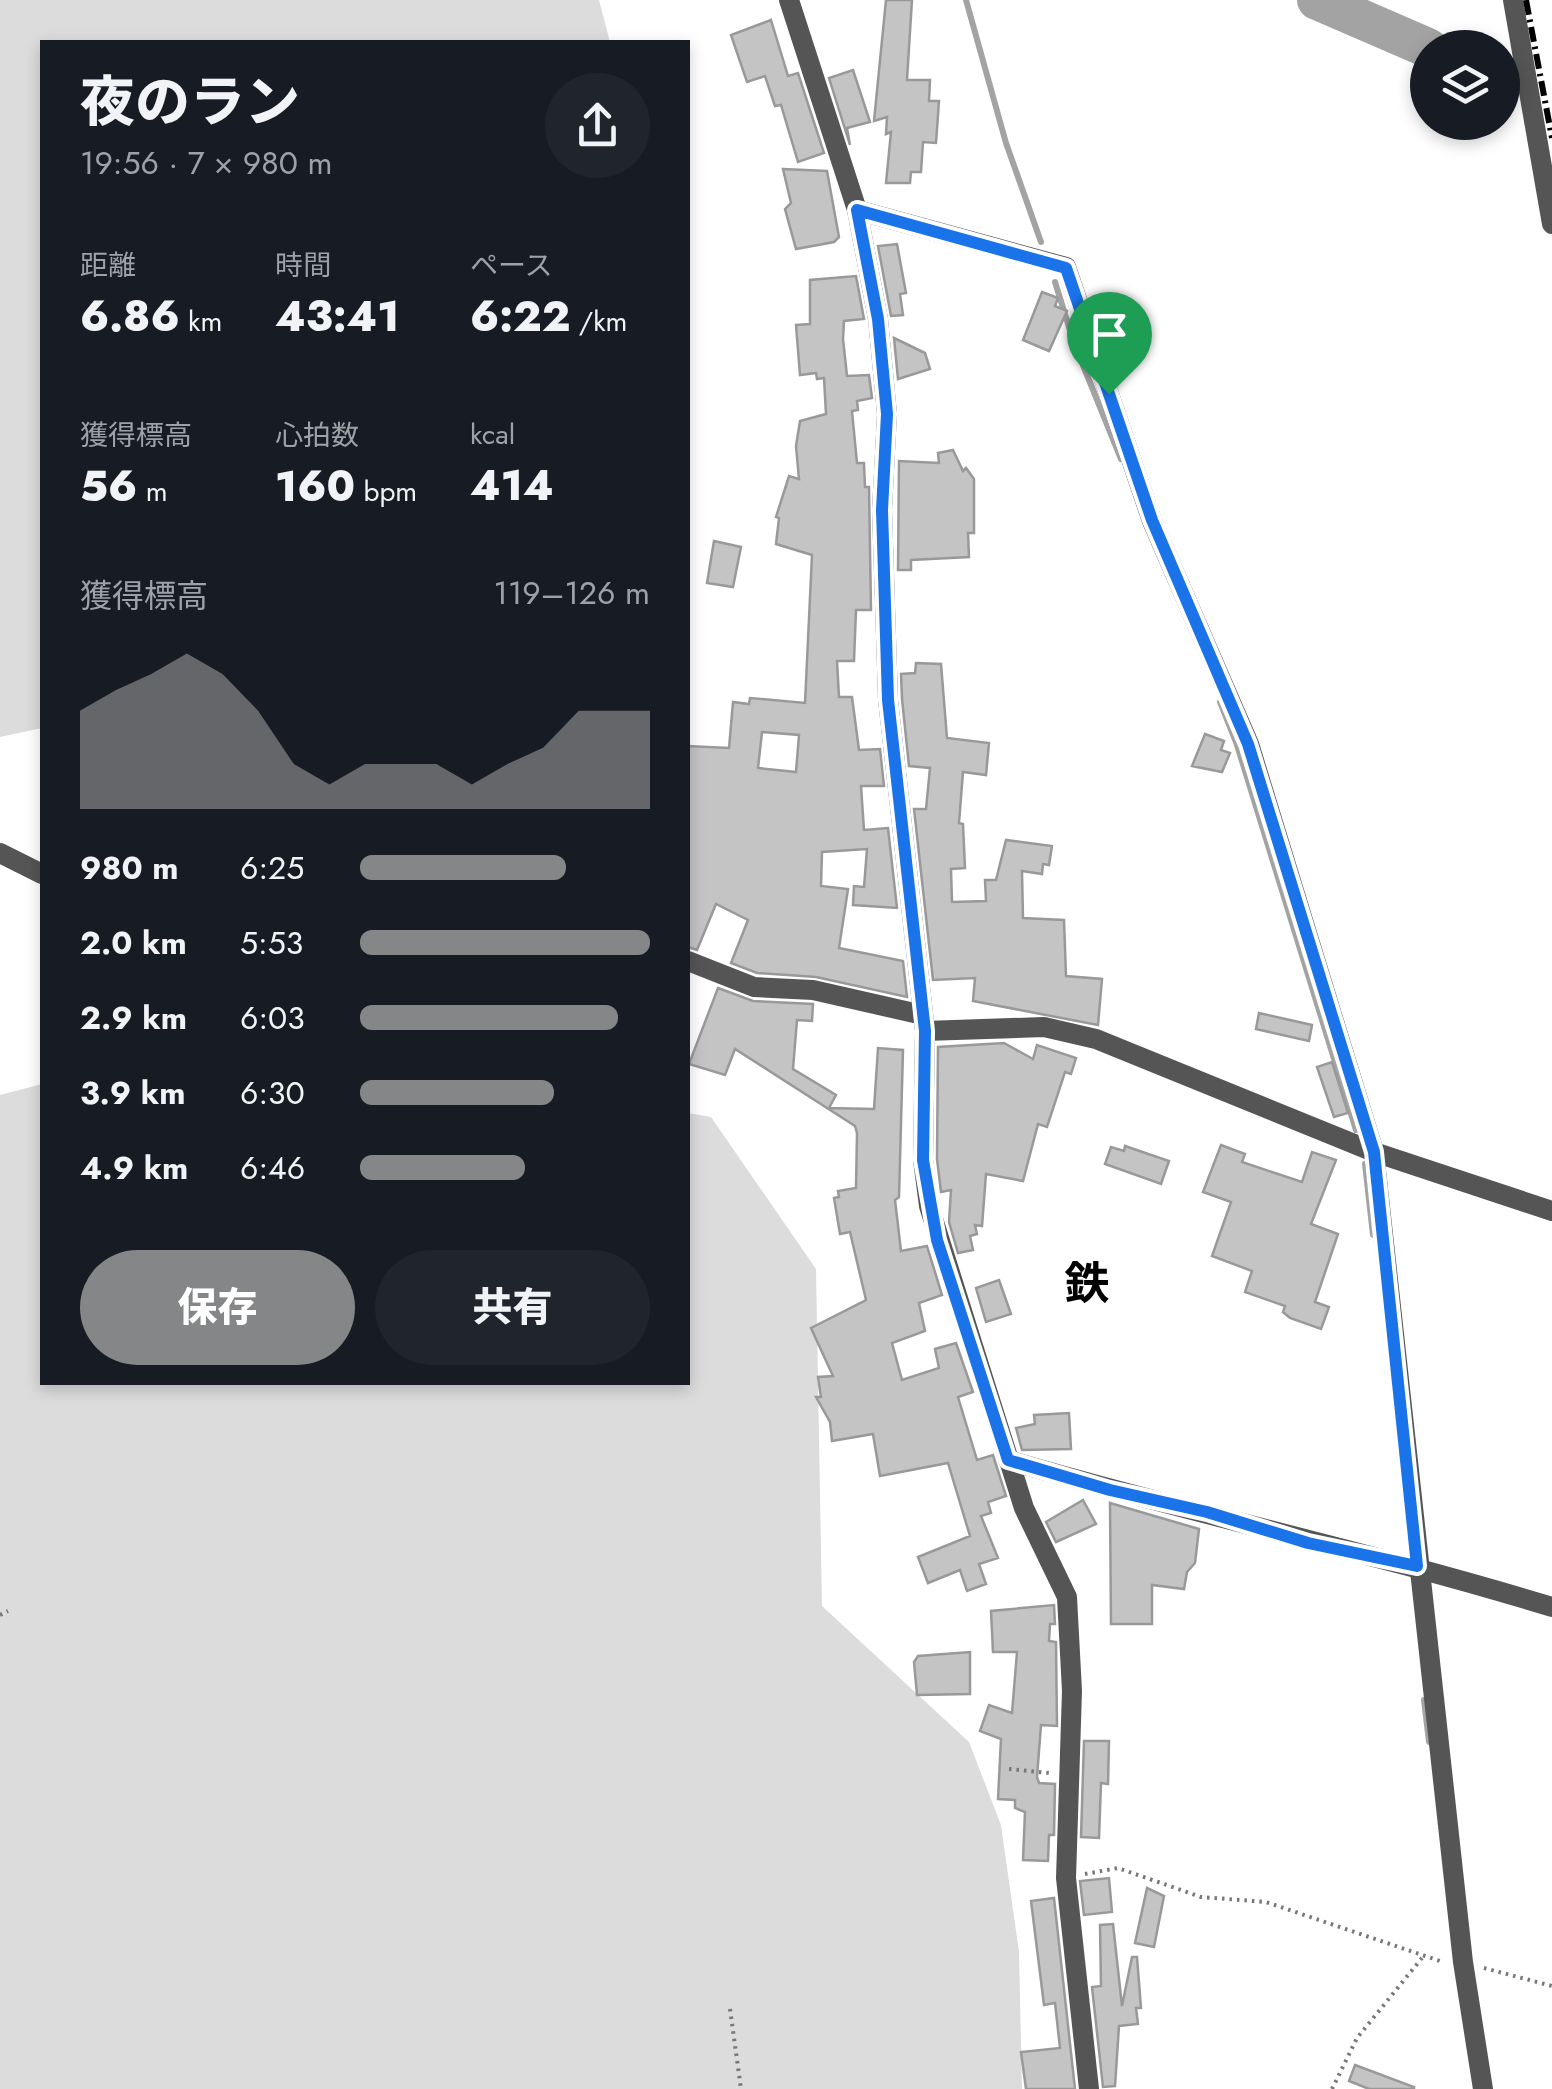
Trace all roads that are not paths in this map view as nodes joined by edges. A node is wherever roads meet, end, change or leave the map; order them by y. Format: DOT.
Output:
graph roads {
  1 [pos="789,0"];
  2 [pos="1513,0"];
  3 [pos="857,210"];
  4 [pos="1552,224"];
  5 [pos="0,853"];
  6 [pos="40,873"];
  7 [pos="690,963"];
  8 [pos="924,1023"];
  9 [pos="1374,1152"];
  10 [pos="1552,1210"];
  11 [pos="1008,1460"];
  12 [pos="1417,1566"];
  13 [pos="1552,1607"];
  14 [pos="1088,2089"];
  15 [pos="1482,2089"];
  1 -- 3 [label="street"];
  2 -- 4 [label="street"];
  3 -- 8 [label="street"];
  3 -- 9 [label="street"];
  5 -- 6 [label="street"];
  7 -- 8 [label="street"];
  8 -- 9 [label="street"];
  8 -- 11 [label="street"];
  9 -- 10 [label="street"];
  9 -- 12 [label="street"];
  11 -- 12 [label="street"];
  11 -- 14 [label="street"];
  12 -- 13 [label="street"];
  12 -- 15 [label="street"];
}
